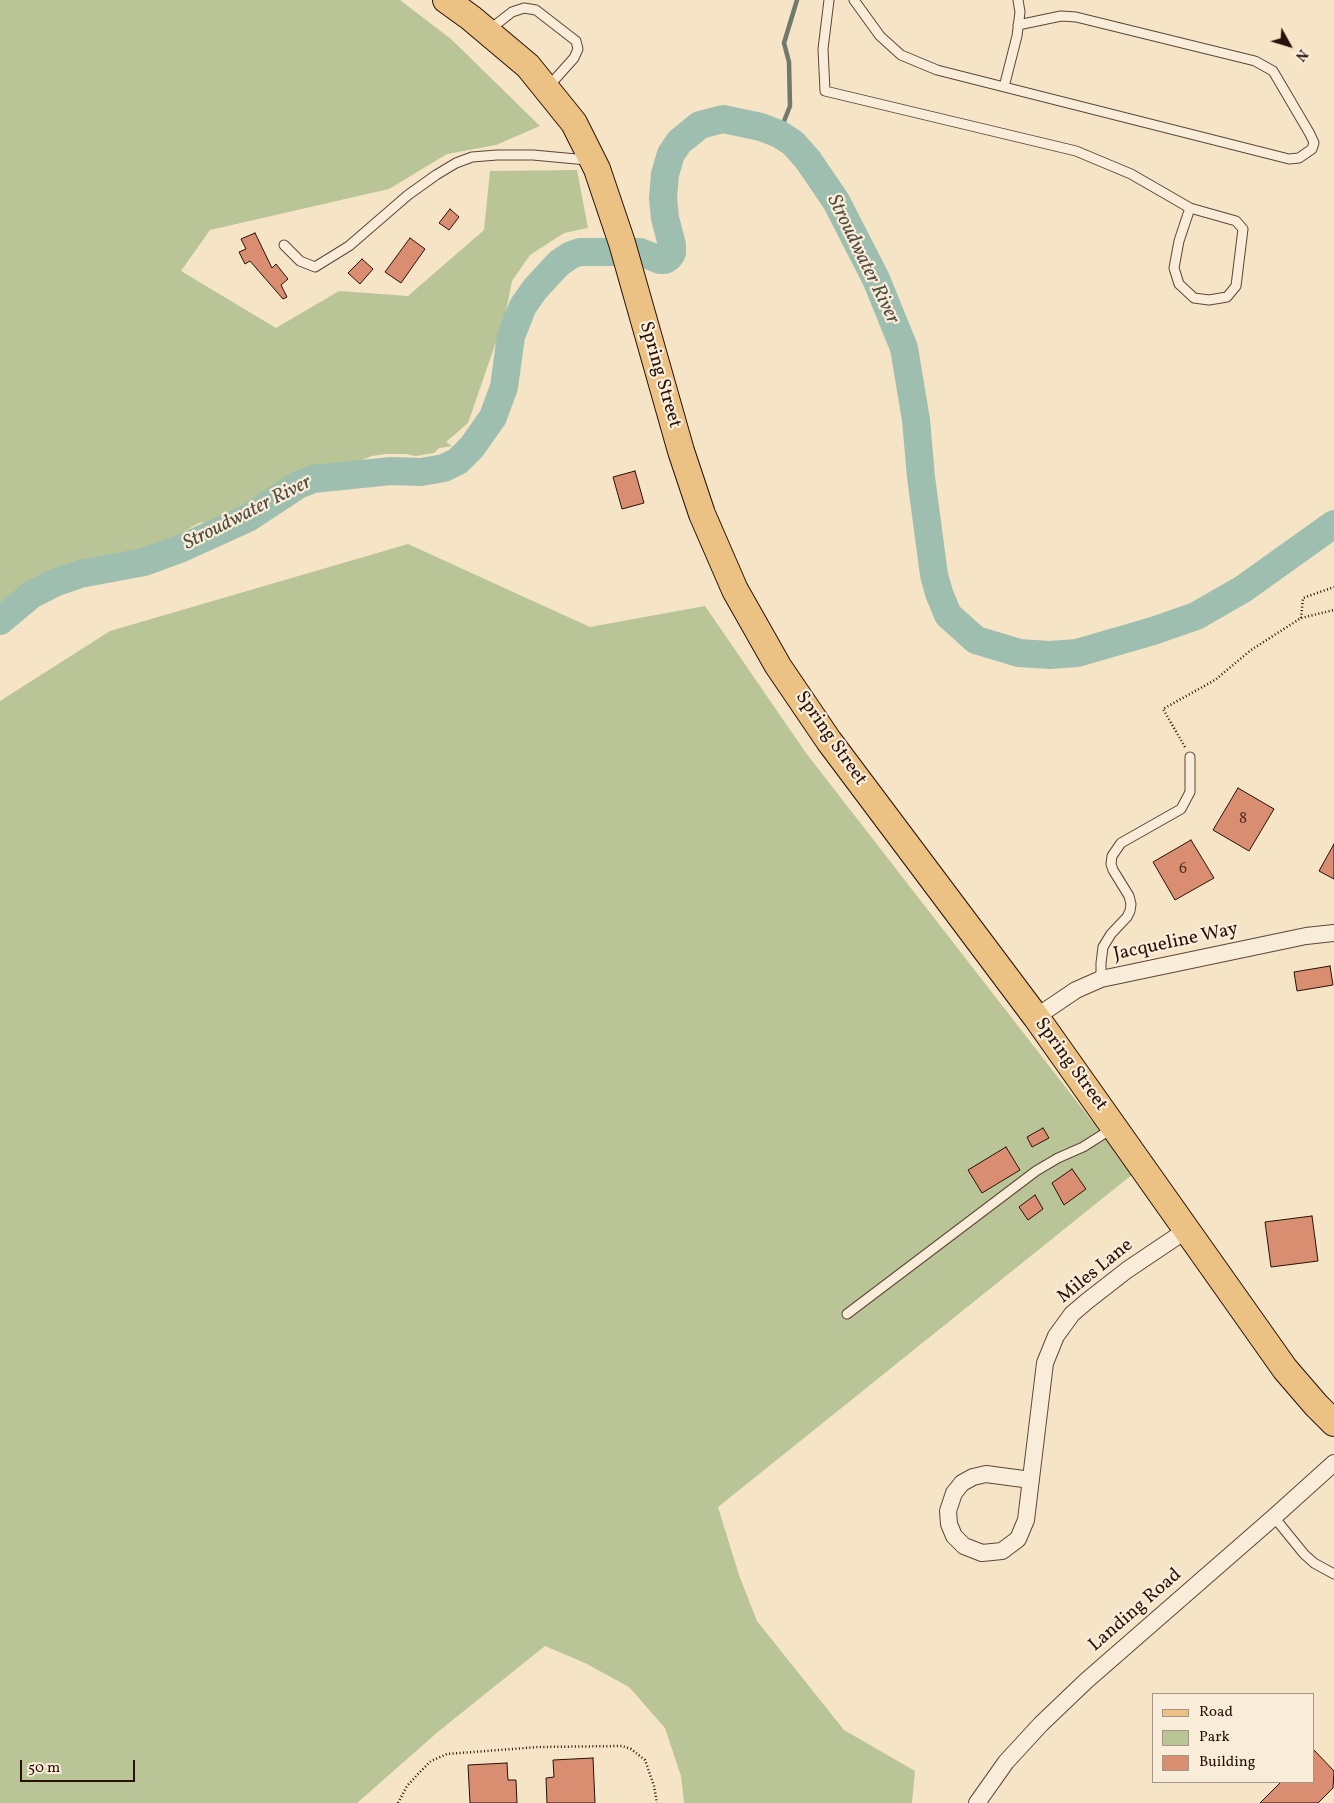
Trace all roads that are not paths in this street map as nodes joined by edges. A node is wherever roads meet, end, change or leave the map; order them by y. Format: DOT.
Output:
graph roads {
  1 [pos="446,0"];
  2 [pos="829,0"];
  3 [pos="854,0"];
  4 [pos="1018,0"];
  5 [pos="1018,25"];
  6 [pos="487,31"];
  7 [pos="1004,87"];
  8 [pos="546,88"];
  9 [pos="592,160"];
  10 [pos="1190,208"];
  11 [pos="284,245"];
  12 [pos="1190,757"];
  13 [pos="1334,933"];
  14 [pos="1101,979"];
  15 [pos="1036,1016"];
  16 [pos="1115,1127"];
  17 [pos="1188,1230"];
  18 [pos="847,1314"];
  19 [pos="1334,1423"];
  20 [pos="1334,1462"];
  21 [pos="1031,1480"];
  22 [pos="1274,1517"];
  23 [pos="1334,1574"];
  24 [pos="977,1803"];
  1 -- 6 [label="main road, Spring Street"];
  2 -- 10 [label="lane"];
  3 -- 7 [label="lane"];
  4 -- 5 [label="lane"];
  5 -- 7 [label="lane"];
  5 -- 7 [label="lane"];
  6 -- 8 [label="main road, Spring Street"];
  6 -- 8 [label="lane"];
  8 -- 9 [label="main road, Spring Street"];
  9 -- 11 [label="lane"];
  9 -- 15 [label="main road, Spring Street"];
  10 -- 10 [label="lane"];
  12 -- 14 [label="lane"];
  13 -- 14 [label="street, Jacqueline Way"];
  14 -- 15 [label="street, Jacqueline Way"];
  15 -- 16 [label="main road, Spring Street"];
  16 -- 17 [label="main road, Spring Street"];
  16 -- 18 [label="lane"];
  17 -- 19 [label="main road, Spring Street"];
  17 -- 21 [label="street, Miles Lane"];
  20 -- 22 [label="street, Landing Road"];
  21 -- 21 [label="street, Miles Lane"];
  22 -- 23 [label="lane"];
  22 -- 24 [label="street, Landing Road"];
}
